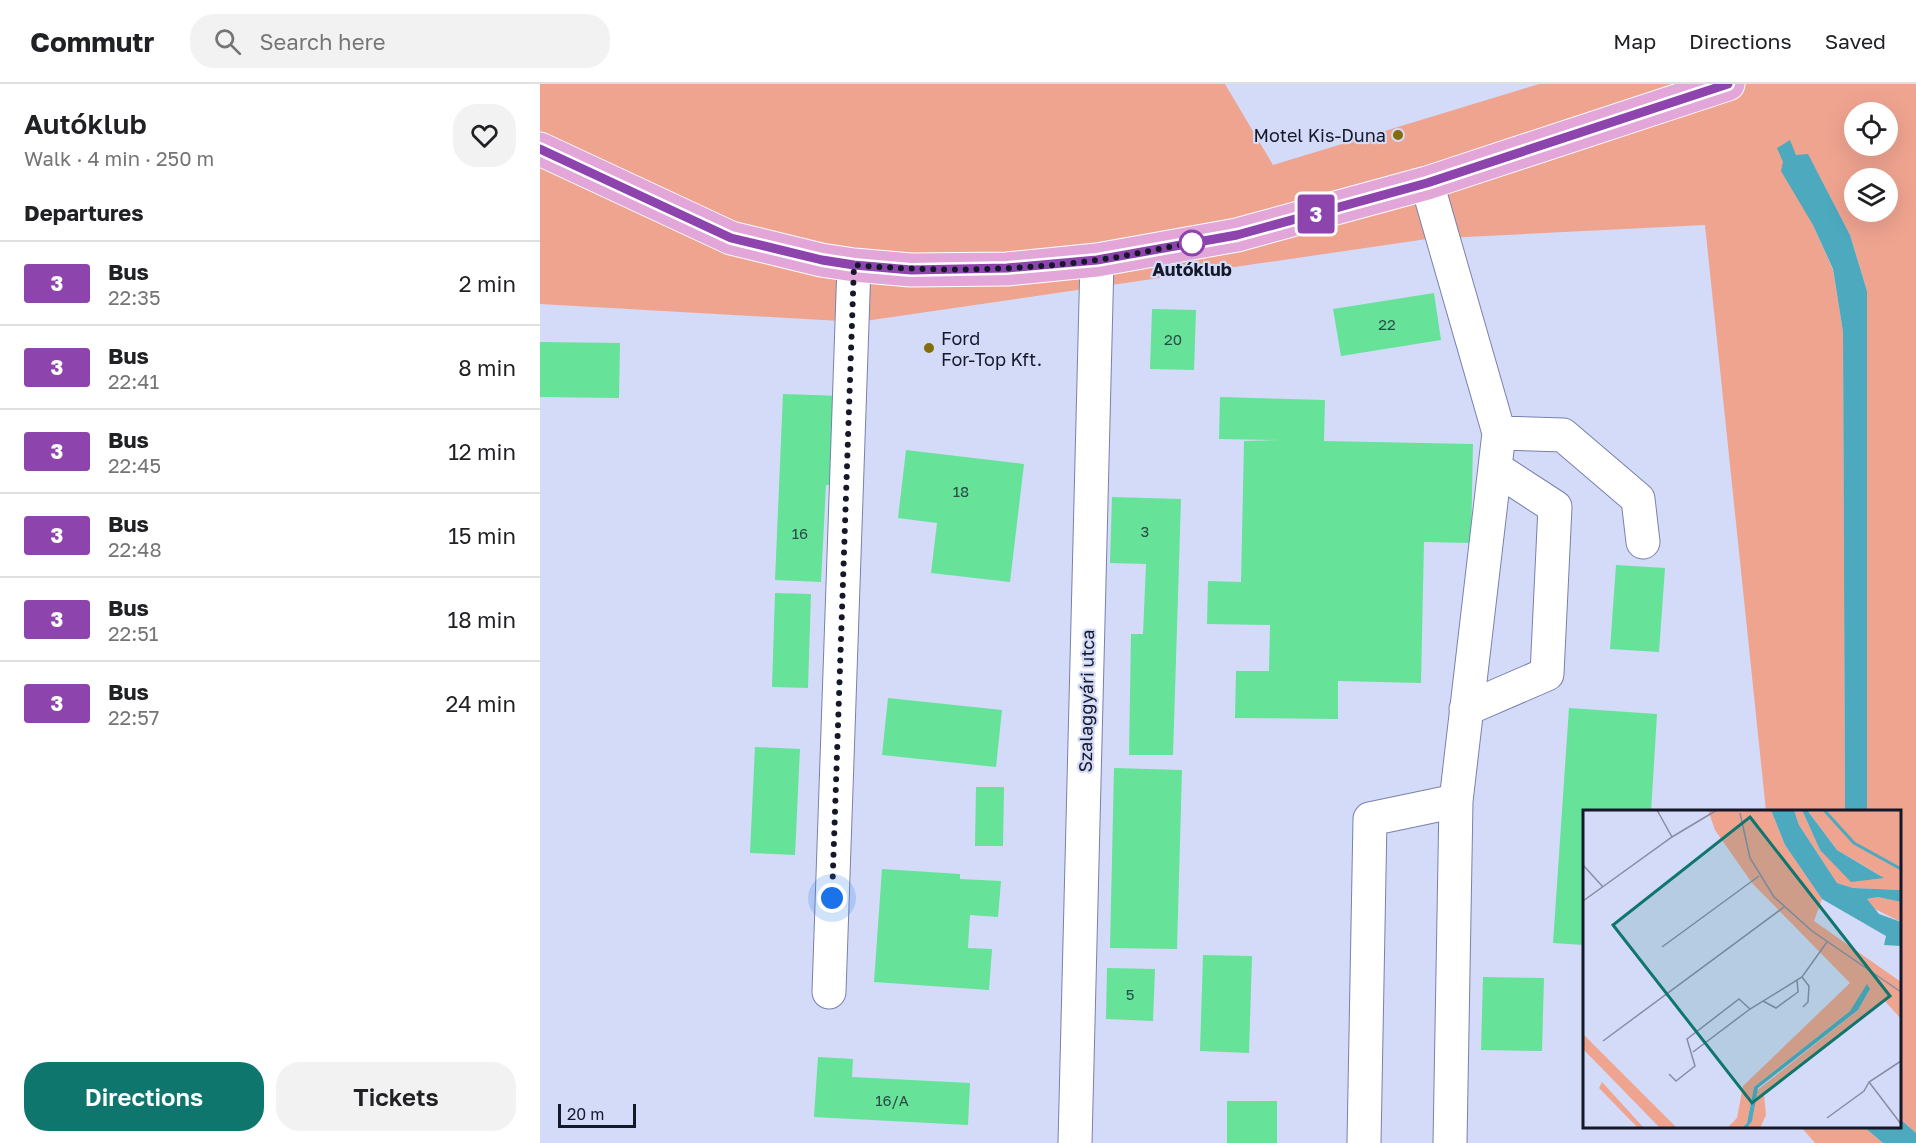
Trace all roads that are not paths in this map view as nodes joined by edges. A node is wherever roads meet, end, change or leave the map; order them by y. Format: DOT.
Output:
graph roads {
  1 [pos="1728,84"];
  2 [pos="540,149"];
  3 [pos="1427,183"];
  4 [pos="1097,260"];
  5 [pos="854,265"];
  6 [pos="1499,433"];
  7 [pos="1495,468"];
  8 [pos="1643,542"];
  9 [pos="1466,709"];
  10 [pos="1456,801"];
  11 [pos="829,992"];
  12 [pos="1075,1143"];
  13 [pos="1364,1143"];
  14 [pos="1450,1143"];
  1 -- 3 [label="main road"];
  2 -- 5 [label="main road"];
  3 -- 4 [label="main road"];
  3 -- 6 [label="lane"];
  4 -- 5 [label="main road"];
  4 -- 12 [label="lane, Szalaggyári utca"];
  5 -- 11 [label="lane"];
  6 -- 7 [label="lane"];
  6 -- 8 [label="lane"];
  7 -- 9 [label="lane"];
  7 -- 9 [label="lane"];
  9 -- 10 [label="lane"];
  10 -- 13 [label="lane"];
  10 -- 14 [label="lane"];
}
